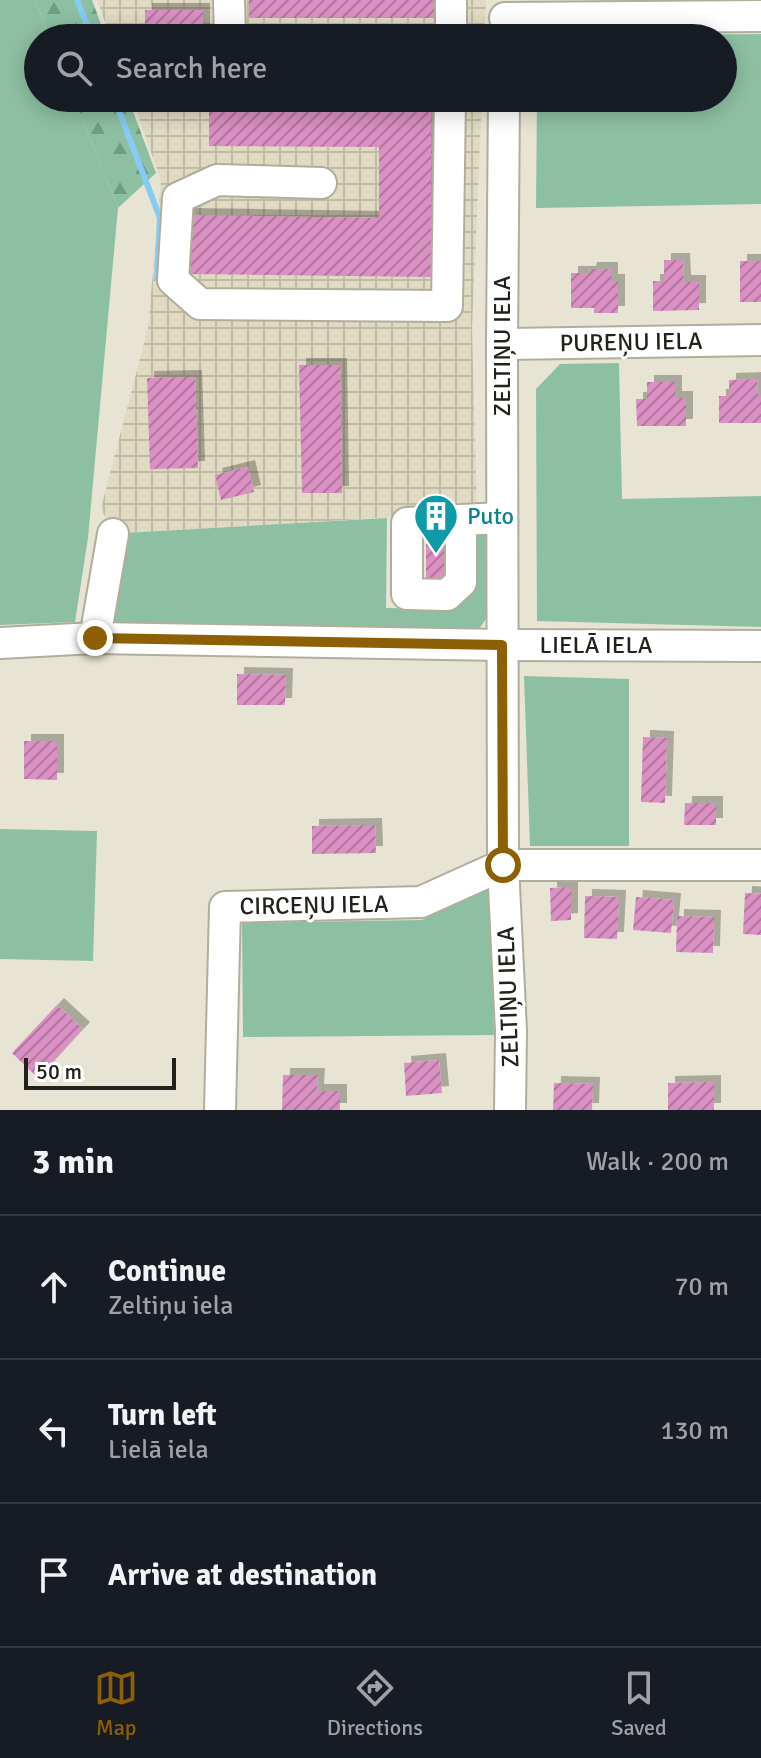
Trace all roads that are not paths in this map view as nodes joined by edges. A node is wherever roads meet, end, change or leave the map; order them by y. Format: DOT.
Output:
graph roads {
  1 [pos="229,0"];
  2 [pos="451,0"];
  3 [pos="761,16"];
  4 [pos="505,19"];
  5 [pos="230,24"];
  6 [pos="451,24"];
  7 [pos="450,112"];
  8 [pos="504,112"];
  9 [pos="321,183"];
  10 [pos="761,340"];
  11 [pos="502,344"];
  12 [pos="502,518"];
  13 [pos="461,520"];
  14 [pos="113,534"];
  15 [pos="95,638"];
  16 [pos="0,643"];
  17 [pos="502,645"];
  18 [pos="761,646"];
  19 [pos="503,865"];
  20 [pos="761,865"];
  21 [pos="220,1110"];
  22 [pos="510,1110"];
  1 -- 5 [label="street"];
  2 -- 6 [label="street"];
  3 -- 4 [label="street"];
  7 -- 9 [label="street"];
  8 -- 11 [label="street, ZELTIŅU IELA"];
  10 -- 11 [label="street, PUREŅU IELA"];
  11 -- 12 [label="street, ZELTIŅU IELA"];
  12 -- 13 [label="street"];
  12 -- 17 [label="street, ZELTIŅU IELA"];
  14 -- 15 [label="street"];
  15 -- 16 [label="street, LIELĀ IELA"];
  15 -- 17 [label="street, LIELĀ IELA"];
  17 -- 18 [label="street, LIELĀ IELA"];
  17 -- 19 [label="street, ZELTIŅU IELA"];
  19 -- 20 [label="street"];
  19 -- 21 [label="street, CIRCEŅU IELA"];
  19 -- 22 [label="street, ZELTIŅU IELA"];
}
